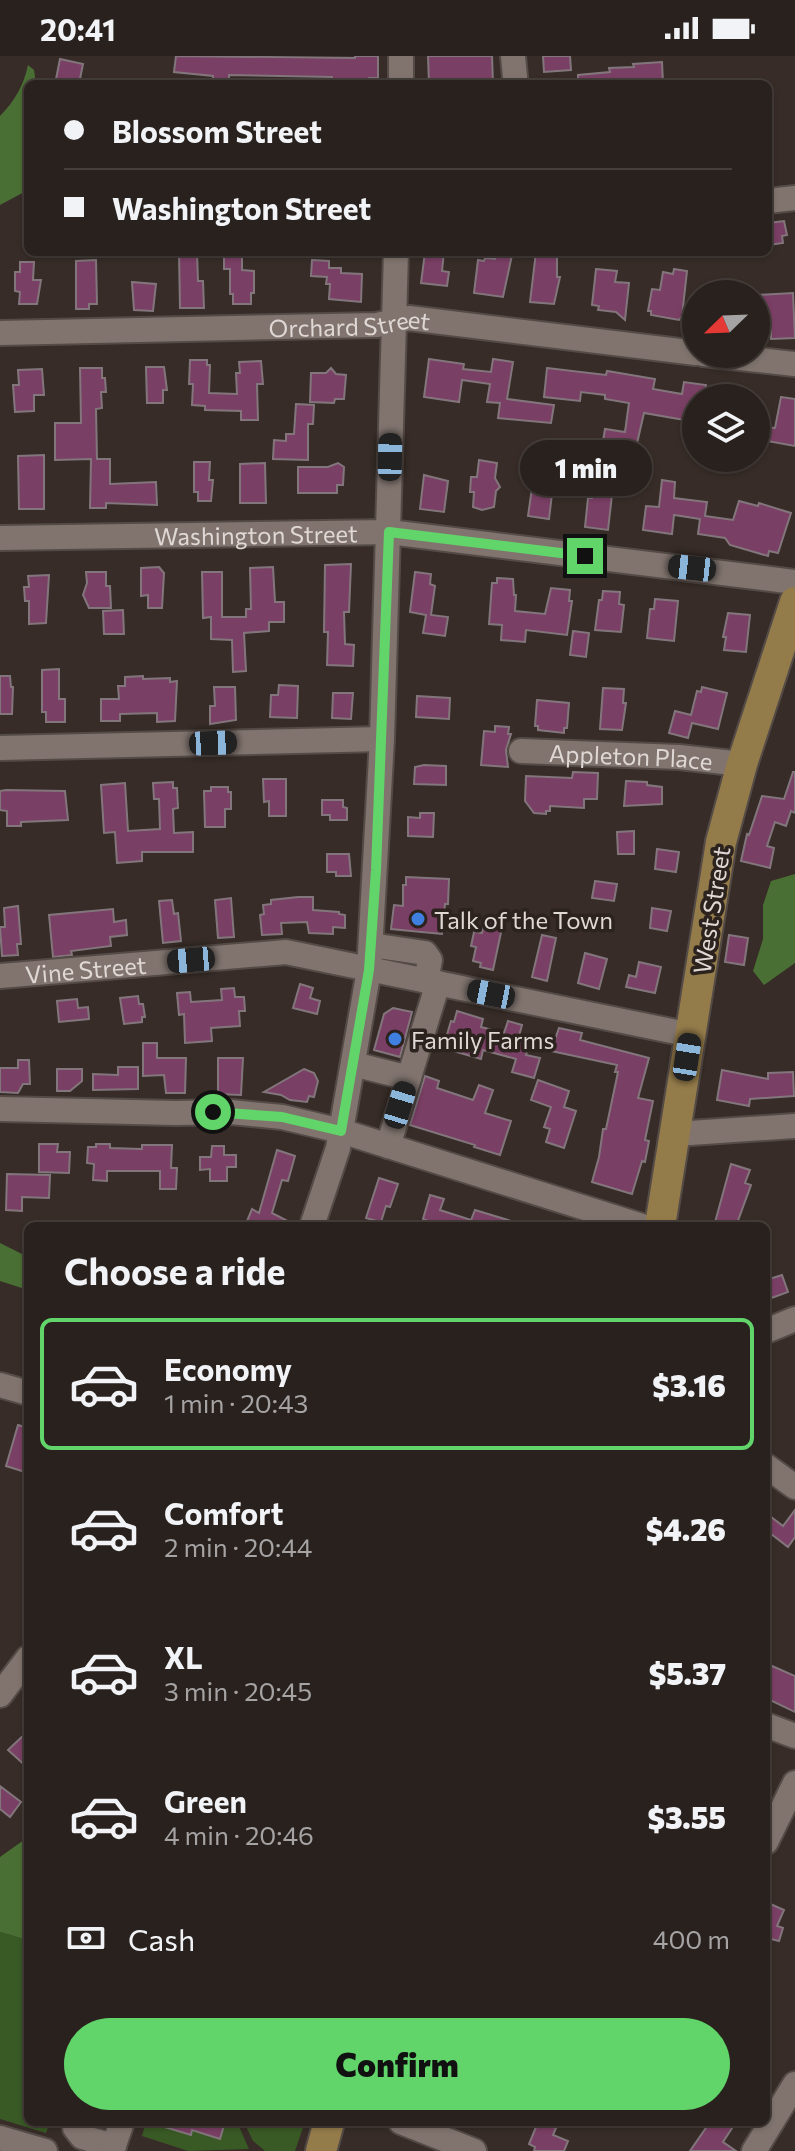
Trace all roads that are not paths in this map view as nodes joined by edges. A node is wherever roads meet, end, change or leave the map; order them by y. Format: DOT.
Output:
graph roads {
  1 [pos="401,56"];
  2 [pos="401,80"];
  3 [pos="795,198"];
  4 [pos="772,201"];
  5 [pos="396,256"];
  6 [pos="393,321"];
  7 [pos="0,333"];
  8 [pos="682,351"];
  9 [pos="770,361"];
  10 [pos="795,364"];
  11 [pos="389,532"];
  12 [pos="0,538"];
  13 [pos="795,582"];
  14 [pos="795,602"];
  15 [pos="382,739"];
  16 [pos="0,748"];
  17 [pos="521,751"];
  18 [pos="742,764"];
  19 [pos="370,958"];
  20 [pos="0,976"];
  21 [pos="432,982"];
  22 [pos="691,1035"];
  23 [pos="353,1064"];
  24 [pos="409,1078"];
  25 [pos="0,1109"];
  26 [pos="795,1126"];
  27 [pos="341,1131"];
  28 [pos="675,1134"];
  29 [pos="388,1146"];
  30 [pos="313,1222"];
  31 [pos="629,1222"];
  32 [pos="661,1222"];
  33 [pos="795,1319"];
  34 [pos="770,1329"];
  35 [pos="0,1385"];
  36 [pos="24,1392"];
  37 [pos="770,1469"];
  38 [pos="795,1487"];
  39 [pos="24,1663"];
  40 [pos="0,1695"];
  41 [pos="770,1727"];
  42 [pos="795,1736"];
  43 [pos="795,1783"];
  44 [pos="770,1834"];
  45 [pos="782,2093"];
  46 [pos="770,2118"];
  47 [pos="75,2126"];
  48 [pos="121,2126"];
  49 [pos="328,2126"];
  50 [pos="411,2126"];
  51 [pos="766,2126"];
  52 [pos="0,2138"];
  53 [pos="113,2148"];
  54 [pos="45,2151"];
  55 [pos="321,2151"];
  56 [pos="474,2151"];
  57 [pos="754,2151"];
  1 -- 2 [label="street"];
  3 -- 4 [label="street"];
  5 -- 6 [label="street"];
  6 -- 7 [label="street, Orchard Street"];
  6 -- 8 [label="street, Orchard Street"];
  6 -- 11 [label="street"];
  9 -- 10 [label="street"];
  11 -- 12 [label="street, Washington Street"];
  11 -- 13 [label="street, Washington Street"];
  11 -- 15 [label="street"];
  14 -- 18 [label="main road, West Street"];
  15 -- 16 [label="street"];
  15 -- 19 [label="street"];
  17 -- 18 [label="street, Appleton Place"];
  18 -- 22 [label="main road, West Street"];
  19 -- 20 [label="street, Vine Street"];
  19 -- 21 [label="street, Vine Street"];
  19 -- 23 [label="street"];
  21 -- 22 [label="street, Vine Street"];
  21 -- 24 [label="street"];
  22 -- 28 [label="main road, West Street"];
  23 -- 24 [label="street"];
  23 -- 27 [label="street"];
  24 -- 29 [label="street"];
  25 -- 27 [label="street"];
  26 -- 28 [label="street"];
  27 -- 29 [label="street"];
  27 -- 30 [label="street"];
  28 -- 32 [label="main road, West Street"];
  29 -- 31 [label="street"];
  33 -- 34 [label="street"];
  35 -- 36 [label="street"];
  37 -- 38 [label="street"];
  39 -- 40 [label="street"];
  41 -- 42 [label="street"];
  43 -- 44 [label="street"];
  45 -- 46 [label="street"];
  47 -- 53 [label="street"];
  48 -- 53 [label="street"];
  49 -- 55 [label="main road"];
  50 -- 56 [label="street"];
  51 -- 57 [label="street"];
  52 -- 54 [label="street"];
}
